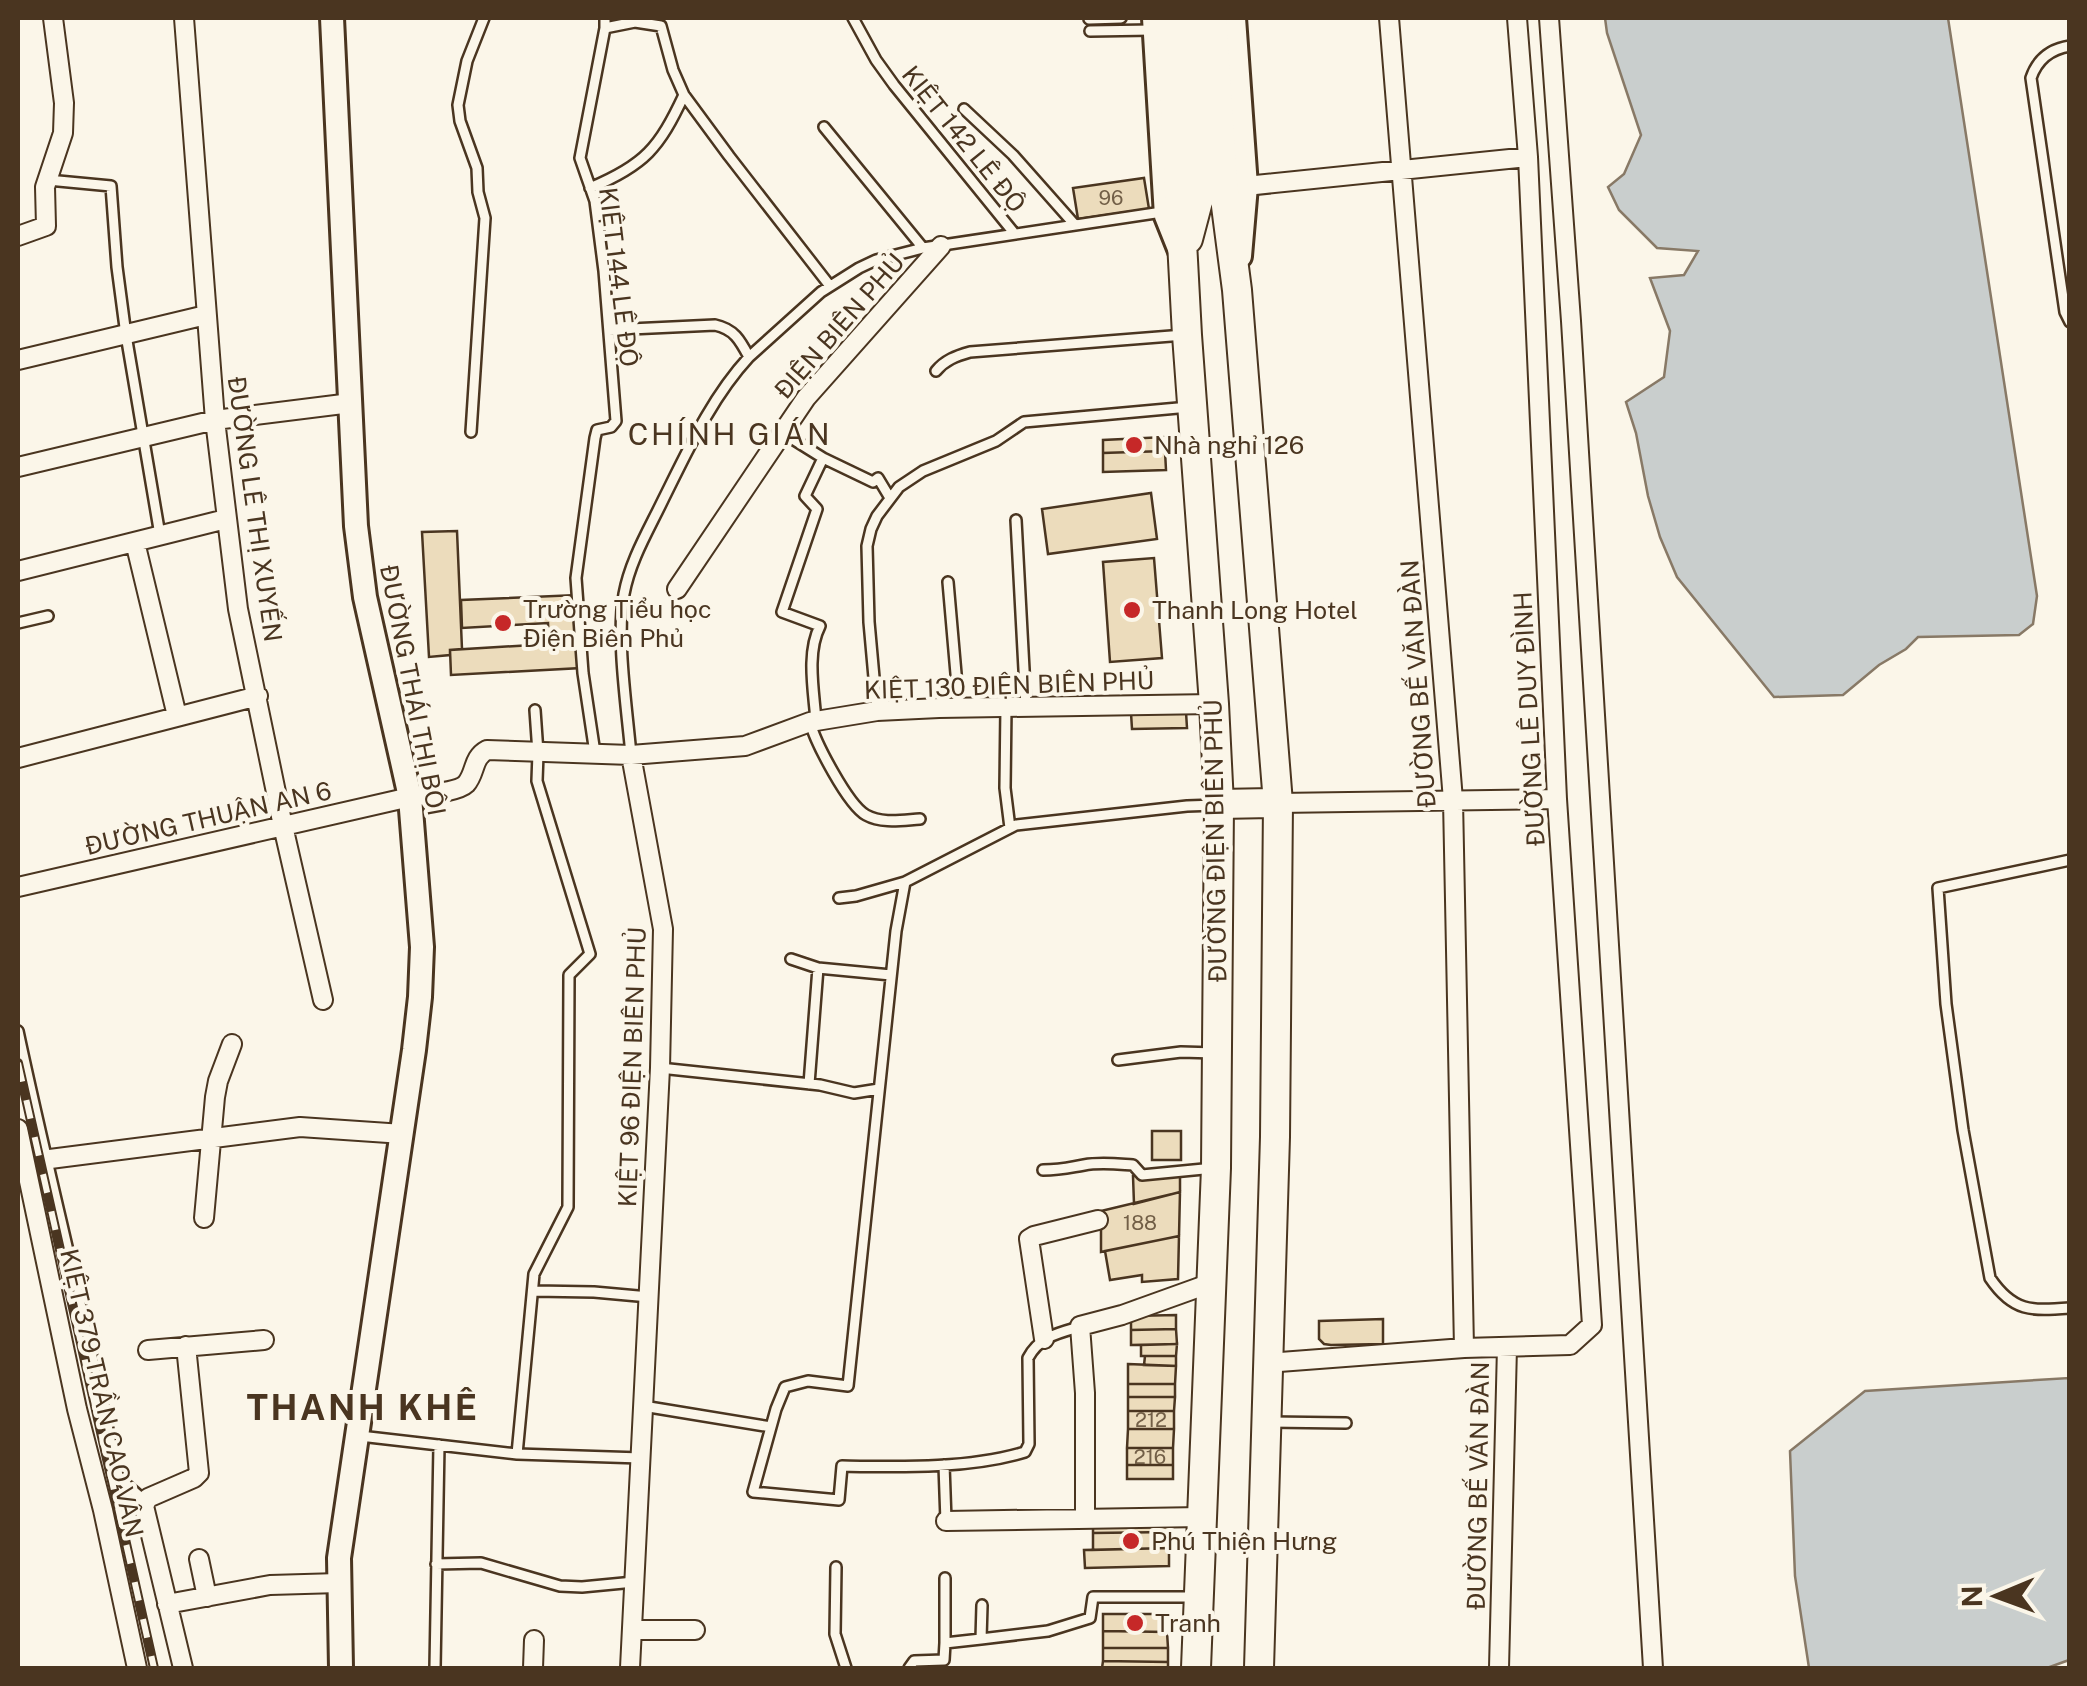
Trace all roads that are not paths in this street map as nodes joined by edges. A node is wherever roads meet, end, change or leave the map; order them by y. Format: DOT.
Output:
graph roads {
  1 [pos="53,18"];
  2 [pos="184,18"];
  3 [pos="332,18"];
  4 [pos="484,18"];
  5 [pos="853,18"];
  6 [pos="1089,18"];
  7 [pos="1121,18"];
  8 [pos="1191,18"];
  9 [pos="1212,18"];
  10 [pos="1234,18"];
  11 [pos="1388,18"];
  12 [pos="1517,18"];
  13 [pos="1549,18"];
  14 [pos="1159,22"];
  15 [pos="605,23"];
  16 [pos="1090,32"];
  17 [pos="2070,46"];
  18 [pos="684,95"];
  19 [pos="964,109"];
  20 [pos="824,127"];
  21 [pos="1528,157"];
  22 [pos="1402,169"];
  23 [pos="47,180"];
  24 [pos="1246,186"];
  25 [pos="590,188"];
  26 [pos="1165,211"];
  27 [pos="1075,225"];
  28 [pos="1014,233"];
  29 [pos="18,236"];
  30 [pos="932,247"];
  31 [pos="1182,257"];
  32 [pos="830,286"];
  33 [pos="1237,290"];
  34 [pos="206,315"];
  35 [pos="2070,322"];
  36 [pos="608,330"];
  37 [pos="126,335"];
  38 [pos="1187,335"];
  39 [pos="749,356"];
  40 [pos="18,360"];
  41 [pos="936,371"];
  42 [pos="351,404"];
  43 [pos="1192,407"];
  44 [pos="216,420"];
  45 [pos="472,432"];
  46 [pos="783,433"];
  47 [pos="143,437"];
  48 [pos="823,458"];
  49 [pos="18,467"];
  50 [pos="890,498"];
  51 [pos="226,519"];
  52 [pos="1016,520"];
  53 [pos="160,536"];
  54 [pos="135,542"];
  55 [pos="18,571"];
  56 [pos="948,582"];
  57 [pos="677,589"];
  58 [pos="48,616"];
  59 [pos="18,623"];
  60 [pos="258,696"];
  61 [pos="1214,704"];
  62 [pos="1006,707"];
  63 [pos="1026,707"];
  64 [pos="959,708"];
  65 [pos="535,710"];
  66 [pos="877,711"];
  67 [pos="178,716"];
  68 [pos="813,721"];
  69 [pos="538,752"];
  70 [pos="595,755"];
  71 [pos="631,755"];
  72 [pos="18,758"];
  73 [pos="410,797"];
  74 [pos="1557,799"];
  75 [pos="1453,800"];
  76 [pos="1219,804"];
  77 [pos="1278,804"];
  78 [pos="920,819"];
  79 [pos="283,826"];
  80 [pos="1010,828"];
  81 [pos="2070,860"];
  82 [pos="904,882"];
  83 [pos="18,887"];
  84 [pos="839,898"];
  85 [pos="791,958"];
  86 [pos="818,968"];
  87 [pos="891,975"];
  88 [pos="323,1000"];
  89 [pos="18,1031"];
  90 [pos="232,1044"];
  91 [pos="1218,1053"];
  92 [pos="1118,1060"];
  93 [pos="660,1068"];
  94 [pos="809,1084"];
  95 [pos="879,1090"];
  96 [pos="18,1129"];
  97 [pos="402,1134"];
  98 [pos="210,1141"];
  99 [pos="50,1159"];
  100 [pos="1216,1168"];
  101 [pos="1043,1170"];
  102 [pos="204,1218"];
  103 [pos="1098,1220"];
  104 [pos="1210,1283"];
  105 [pos="534,1291"];
  106 [pos="648,1296"];
  107 [pos="2070,1308"];
  108 [pos="1080,1326"];
  109 [pos="1044,1339"];
  110 [pos="264,1340"];
  111 [pos="186,1346"];
  112 [pos="1507,1347"];
  113 [pos="1464,1348"];
  114 [pos="148,1350"];
  115 [pos="1267,1363"];
  116 [pos="642,1406"];
  117 [pos="1265,1422"];
  118 [pos="1346,1422"];
  119 [pos="771,1427"];
  120 [pos="358,1436"];
  121 [pos="440,1445"];
  122 [pos="516,1454"];
  123 [pos="641,1458"];
  124 [pos="944,1465"];
  125 [pos="146,1502"];
  126 [pos="1202,1517"];
  127 [pos="1085,1519"];
  128 [pos="946,1521"];
  129 [pos="199,1559"];
  130 [pos="436,1564"];
  131 [pos="836,1567"];
  132 [pos="945,1578"];
  133 [pos="634,1582"];
  134 [pos="338,1583"];
  135 [pos="207,1596"];
  136 [pos="1199,1597"];
  137 [pos="167,1604"];
  138 [pos="982,1605"];
  139 [pos="632,1630"];
  140 [pos="694,1630"];
  141 [pos="982,1639"];
  142 [pos="534,1640"];
  143 [pos="945,1643"];
  144 [pos="138,1668"];
  145 [pos="183,1668"];
  146 [pos="341,1668"];
  147 [pos="434,1668"];
  148 [pos="533,1668"];
  149 [pos="630,1668"];
  150 [pos="846,1668"];
  151 [pos="909,1668"];
  152 [pos="1196,1668"];
  153 [pos="1260,1668"];
  154 [pos="1499,1668"];
  155 [pos="1653,1668"];
  1 -- 23 [label="street"];
  2 -- 34 [label="street, ĐƯỜNG LÊ THỊ XUYẾN"];
  3 -- 42 [label="street, ĐƯỜNG THÁI THỊ BÔI"];
  4 -- 45 [label="lane"];
  5 -- 28 [label="lane, KIỆT 142 LÊ ĐỘ"];
  6 -- 7 [label="lane"];
  8 -- 31 [label="main road"];
  9 -- 33 [label="main road"];
  10 -- 24 [label="street"];
  11 -- 22 [label="street, ĐƯỜNG BẾ VĂN ĐÀN"];
  12 -- 21 [label="street, ĐƯỜNG LÊ DUY ĐÌNH"];
  13 -- 155 [label="street"];
  14 -- 16 [label="lane"];
  14 -- 26 [label="street, ĐƯỜNG ĐIỆN BIÊN PHỦ"];
  14 -- 31 [label="main road"];
  15 -- 18 [label="lane"];
  15 -- 25 [label="lane, KIỆT 144 LÊ ĐỘ"];
  17 -- 35 [label="lane"];
  18 -- 25 [label="lane"];
  18 -- 32 [label="lane"];
  19 -- 27 [label="lane"];
  20 -- 30 [label="lane, ĐIỆN BIÊN PHỦ"];
  21 -- 22 [label="street"];
  21 -- 74 [label="street, ĐƯỜNG LÊ DUY ĐÌNH"];
  22 -- 24 [label="street"];
  22 -- 75 [label="street, ĐƯỜNG BẾ VĂN ĐÀN"];
  23 -- 29 [label="street"];
  23 -- 37 [label="lane"];
  24 -- 33 [label="street"];
  25 -- 36 [label="lane, KIỆT 144 LÊ ĐỘ"];
  26 -- 27 [label="lane, KIỆT 96 ĐIỆN BIÊN PHỦ"];
  26 -- 31 [label="street, ĐƯỜNG ĐIỆN BIÊN PHỦ"];
  27 -- 28 [label="lane, KIỆT 96 ĐIỆN BIÊN PHỦ"];
  28 -- 30 [label="lane, KIỆT 96 ĐIỆN BIÊN PHỦ"];
  30 -- 32 [label="lane, KIỆT 96 ĐIỆN BIÊN PHỦ"];
  30 -- 46 [label="street, ĐIỆN BIÊN PHỦ"];
  31 -- 38 [label="main road, ĐƯỜNG ĐIỆN BIÊN PHỦ"];
  32 -- 39 [label="lane, KIỆT 96 ĐIỆN BIÊN PHỦ"];
  33 -- 77 [label="main road"];
  34 -- 37 [label="street"];
  34 -- 44 [label="street, ĐƯỜNG LÊ THỊ XUYẾN"];
  36 -- 39 [label="lane"];
  36 -- 70 [label="lane, KIỆT 144 LÊ ĐỘ"];
  37 -- 40 [label="street"];
  37 -- 47 [label="lane"];
  38 -- 41 [label="lane"];
  38 -- 43 [label="main road, ĐƯỜNG ĐIỆN BIÊN PHỦ"];
  39 -- 71 [label="lane, KIỆT 96 ĐIỆN BIÊN PHỦ"];
  42 -- 44 [label="street"];
  42 -- 73 [label="street, ĐƯỜNG THÁI THỊ BÔI"];
  43 -- 50 [label="lane"];
  43 -- 61 [label="main road, ĐƯỜNG ĐIỆN BIÊN PHỦ"];
  44 -- 47 [label="street"];
  44 -- 51 [label="street, ĐƯỜNG LÊ THỊ XUYẾN"];
  46 -- 48 [label="lane"];
  46 -- 57 [label="street, ĐIỆN BIÊN PHỦ"];
  47 -- 49 [label="street"];
  47 -- 53 [label="lane"];
  48 -- 50 [label="lane"];
  48 -- 68 [label="lane"];
  50 -- 66 [label="lane"];
  51 -- 53 [label="street"];
  51 -- 60 [label="street, ĐƯỜNG LÊ THỊ XUYẾN"];
  52 -- 63 [label="lane"];
  53 -- 54 [label="street"];
  54 -- 55 [label="street"];
  54 -- 67 [label="street"];
  56 -- 64 [label="lane"];
  58 -- 59 [label="lane"];
  60 -- 67 [label="street"];
  60 -- 79 [label="street, ĐƯỜNG LÊ THỊ XUYẾN"];
  61 -- 63 [label="street, KIỆT 130 ĐIỆN BIÊN PHỦ"];
  61 -- 76 [label="main road, ĐƯỜNG ĐIỆN BIÊN PHỦ"];
  62 -- 63 [label="street, KIỆT 130 ĐIỆN BIÊN PHỦ"];
  62 -- 64 [label="street, KIỆT 130 ĐIỆN BIÊN PHỦ"];
  62 -- 80 [label="lane"];
  64 -- 66 [label="street, KIỆT 130 ĐIỆN BIÊN PHỦ"];
  65 -- 69 [label="lane"];
  66 -- 68 [label="street, KIỆT 130 ĐIỆN BIÊN PHỦ"];
  67 -- 72 [label="street"];
  68 -- 71 [label="street, KIỆT 130 ĐIỆN BIÊN PHỦ"];
  68 -- 78 [label="lane"];
  69 -- 70 [label="street, KIỆT 130 ĐIỆN BIÊN PHỦ"];
  69 -- 73 [label="street, ĐƯỜNG THUẬN AN 6"];
  69 -- 105 [label="lane"];
  70 -- 71 [label="street, KIỆT 130 ĐIỆN BIÊN PHỦ"];
  71 -- 93 [label="street, KIỆT 96 ĐIỆN BIÊN PHỦ"];
  73 -- 79 [label="street, ĐƯỜNG THUẬN AN 6"];
  73 -- 97 [label="street, ĐƯỜNG THÁI THỊ BÔI"];
  74 -- 75 [label="street"];
  74 -- 112 [label="street, ĐƯỜNG LÊ DUY ĐÌNH"];
  75 -- 77 [label="street"];
  75 -- 113 [label="street, ĐƯỜNG BẾ VĂN ĐÀN"];
  76 -- 77 [label="main road"];
  76 -- 80 [label="lane"];
  76 -- 91 [label="main road, ĐƯỜNG ĐIỆN BIÊN PHỦ"];
  77 -- 115 [label="main road"];
  79 -- 83 [label="street, ĐƯỜNG THUẬN AN 6"];
  79 -- 88 [label="street, ĐƯỜNG LÊ THỊ XUYẾN"];
  80 -- 82 [label="lane"];
  81 -- 107 [label="lane"];
  82 -- 84 [label="lane"];
  82 -- 87 [label="lane"];
  85 -- 86 [label="lane"];
  86 -- 87 [label="lane"];
  86 -- 94 [label="lane"];
  87 -- 95 [label="lane"];
  89 -- 125 [label="lane"];
  90 -- 98 [label="street"];
  91 -- 92 [label="lane"];
  91 -- 100 [label="main road, ĐƯỜNG ĐIỆN BIÊN PHỦ"];
  93 -- 94 [label="lane"];
  93 -- 106 [label="street, KIỆT 96 ĐIỆN BIÊN PHỦ"];
  94 -- 95 [label="lane"];
  95 -- 119 [label="lane"];
  96 -- 144 [label="street, KIỆT 379 TRẦN CAO VÂN"];
  97 -- 98 [label="street"];
  97 -- 120 [label="street, ĐƯỜNG THÁI THỊ BÔI"];
  98 -- 99 [label="street"];
  98 -- 102 [label="street"];
  100 -- 101 [label="lane"];
  100 -- 104 [label="main road, ĐƯỜNG ĐIỆN BIÊN PHỦ"];
  103 -- 109 [label="street"];
  104 -- 108 [label="street"];
  104 -- 126 [label="main road, ĐƯỜNG ĐIỆN BIÊN PHỦ"];
  105 -- 106 [label="lane"];
  105 -- 122 [label="lane"];
  106 -- 116 [label="street, KIỆT 96 ĐIỆN BIÊN PHỦ"];
  108 -- 109 [label="lane"];
  108 -- 127 [label="street"];
  109 -- 124 [label="lane"];
  110 -- 111 [label="street"];
  111 -- 114 [label="street"];
  111 -- 125 [label="street"];
  112 -- 113 [label="street, ĐƯỜNG BẾ VĂN ĐÀN"];
  112 -- 154 [label="street, ĐƯỜNG BẾ VĂN ĐÀN"];
  113 -- 115 [label="street, ĐƯỜNG BẾ VĂN ĐÀN"];
  115 -- 117 [label="main road"];
  116 -- 119 [label="lane"];
  116 -- 123 [label="street, KIỆT 96 ĐIỆN BIÊN PHỦ"];
  117 -- 118 [label="lane"];
  117 -- 153 [label="main road"];
  119 -- 124 [label="lane"];
  120 -- 121 [label="lane"];
  120 -- 134 [label="street, ĐƯỜNG THÁI THỊ BÔI"];
  121 -- 122 [label="lane"];
  121 -- 130 [label="lane"];
  122 -- 123 [label="lane"];
  123 -- 133 [label="street, KIỆT 96 ĐIỆN BIÊN PHỦ"];
  124 -- 128 [label="lane"];
  125 -- 137 [label="street"];
  126 -- 127 [label="street"];
  126 -- 136 [label="main road, ĐƯỜNG ĐIỆN BIÊN PHỦ"];
  127 -- 128 [label="street"];
  129 -- 135 [label="street"];
  130 -- 133 [label="lane"];
  130 -- 147 [label="lane"];
  131 -- 150 [label="lane"];
  132 -- 143 [label="lane"];
  133 -- 139 [label="street, KIỆT 96 ĐIỆN BIÊN PHỦ"];
  134 -- 135 [label="street"];
  134 -- 146 [label="street, ĐƯỜNG THÁI THỊ BÔI"];
  135 -- 137 [label="street"];
  136 -- 141 [label="lane"];
  136 -- 152 [label="main road, ĐƯỜNG ĐIỆN BIÊN PHỦ"];
  137 -- 145 [label="street"];
  138 -- 141 [label="lane"];
  139 -- 140 [label="street"];
  139 -- 149 [label="street, KIỆT 96 ĐIỆN BIÊN PHỦ"];
  141 -- 143 [label="lane"];
  142 -- 148 [label="street"];
  143 -- 151 [label="lane"];
}
